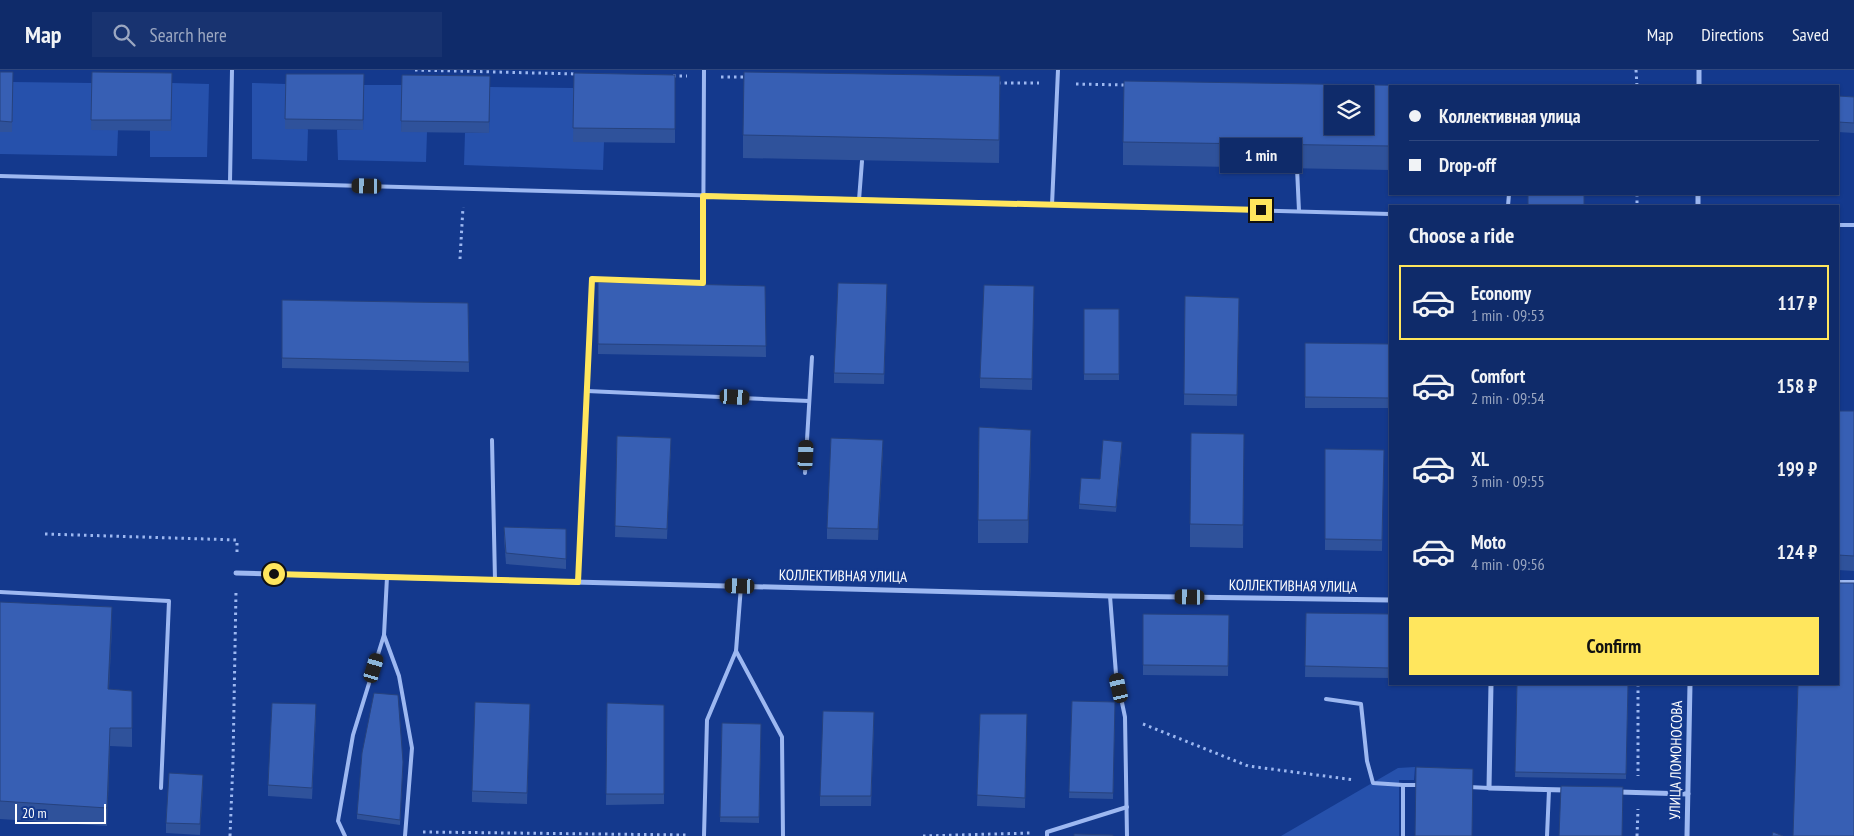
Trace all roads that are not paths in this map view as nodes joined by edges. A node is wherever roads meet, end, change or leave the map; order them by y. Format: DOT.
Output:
graph roads {
  1 [pos="232,70"];
  2 [pos="704,70"];
  3 [pos="1058,70"];
  4 [pos="1699,70"];
  5 [pos="1699,85"];
  6 [pos="862,161"];
  7 [pos="1297,168"];
  8 [pos="0,176"];
  9 [pos="230,182"];
  10 [pos="703,196"];
  11 [pos="859,200"];
  12 [pos="1052,205"];
  13 [pos="1298,211"];
  14 [pos="1389,214"];
  15 [pos="1839,225"];
  16 [pos="1854,225"];
  17 [pos="812,357"];
  18 [pos="587,391"];
  19 [pos="809,401"];
  20 [pos="492,440"];
  21 [pos="805,473"];
  22 [pos="236,573"];
  23 [pos="387,577"];
  24 [pos="495,580"];
  25 [pos="578,582"];
  26 [pos="1839,582"];
  27 [pos="1854,582"];
  28 [pos="740,586"];
  29 [pos="0,592"];
  30 [pos="1110,596"];
  31 [pos="1389,600"];
  32 [pos="384,635"];
  33 [pos="736,651"];
  34 [pos="1491,685"];
  35 [pos="1690,685"];
  36 [pos="1326,699"];
  37 [pos="1403,784"];
  38 [pos="1430,786"];
  39 [pos="1460,787"];
  40 [pos="160,788"];
  41 [pos="1490,788"];
  42 [pos="1549,790"];
  43 [pos="1569,790"];
  44 [pos="1608,792"];
  45 [pos="1688,794"];
  46 [pos="1127,807"];
  47 [pos="405,834"];
  48 [pos="1047,834"];
  49 [pos="345,836"];
  50 [pos="704,836"];
  51 [pos="783,836"];
  52 [pos="1127,836"];
  53 [pos="1403,836"];
  54 [pos="1548,836"];
  55 [pos="1687,836"];
  1 -- 9 [label="lane"];
  2 -- 10 [label="lane"];
  3 -- 12 [label="lane"];
  4 -- 5 [label="street"];
  6 -- 11 [label="lane"];
  7 -- 13 [label="lane"];
  8 -- 9 [label="lane"];
  9 -- 10 [label="lane"];
  10 -- 11 [label="lane"];
  10 -- 18 [label="lane"];
  11 -- 12 [label="lane"];
  12 -- 13 [label="lane"];
  13 -- 14 [label="lane"];
  15 -- 16 [label="lane"];
  17 -- 19 [label="lane"];
  18 -- 19 [label="lane"];
  18 -- 25 [label="lane"];
  19 -- 21 [label="lane"];
  20 -- 24 [label="lane"];
  22 -- 23 [label="street, КОЛЛЕКТИВНАЯ УЛИЦА"];
  23 -- 24 [label="street, КОЛЛЕКТИВНАЯ УЛИЦА"];
  23 -- 32 [label="lane"];
  24 -- 25 [label="street, КОЛЛЕКТИВНАЯ УЛИЦА"];
  25 -- 28 [label="street, КОЛЛЕКТИВНАЯ УЛИЦА"];
  26 -- 27 [label="lane"];
  28 -- 30 [label="street, КОЛЛЕКТИВНАЯ УЛИЦА"];
  28 -- 33 [label="lane"];
  29 -- 40 [label="lane"];
  30 -- 31 [label="street, КОЛЛЕКТИВНАЯ УЛИЦА"];
  30 -- 46 [label="lane"];
  32 -- 47 [label="lane"];
  32 -- 49 [label="lane"];
  33 -- 50 [label="lane"];
  33 -- 51 [label="lane"];
  34 -- 41 [label="street"];
  35 -- 45 [label="street, УЛИЦА ЛОМОНОСОВА"];
  36 -- 37 [label="lane"];
  37 -- 38 [label="lane"];
  37 -- 53 [label="lane"];
  39 -- 41 [label="lane"];
  41 -- 42 [label="street"];
  42 -- 43 [label="street"];
  42 -- 54 [label="lane"];
  44 -- 45 [label="street"];
  45 -- 55 [label="street, УЛИЦА ЛОМОНОСОВА"];
  46 -- 48 [label="lane"];
  46 -- 52 [label="lane"];
}
